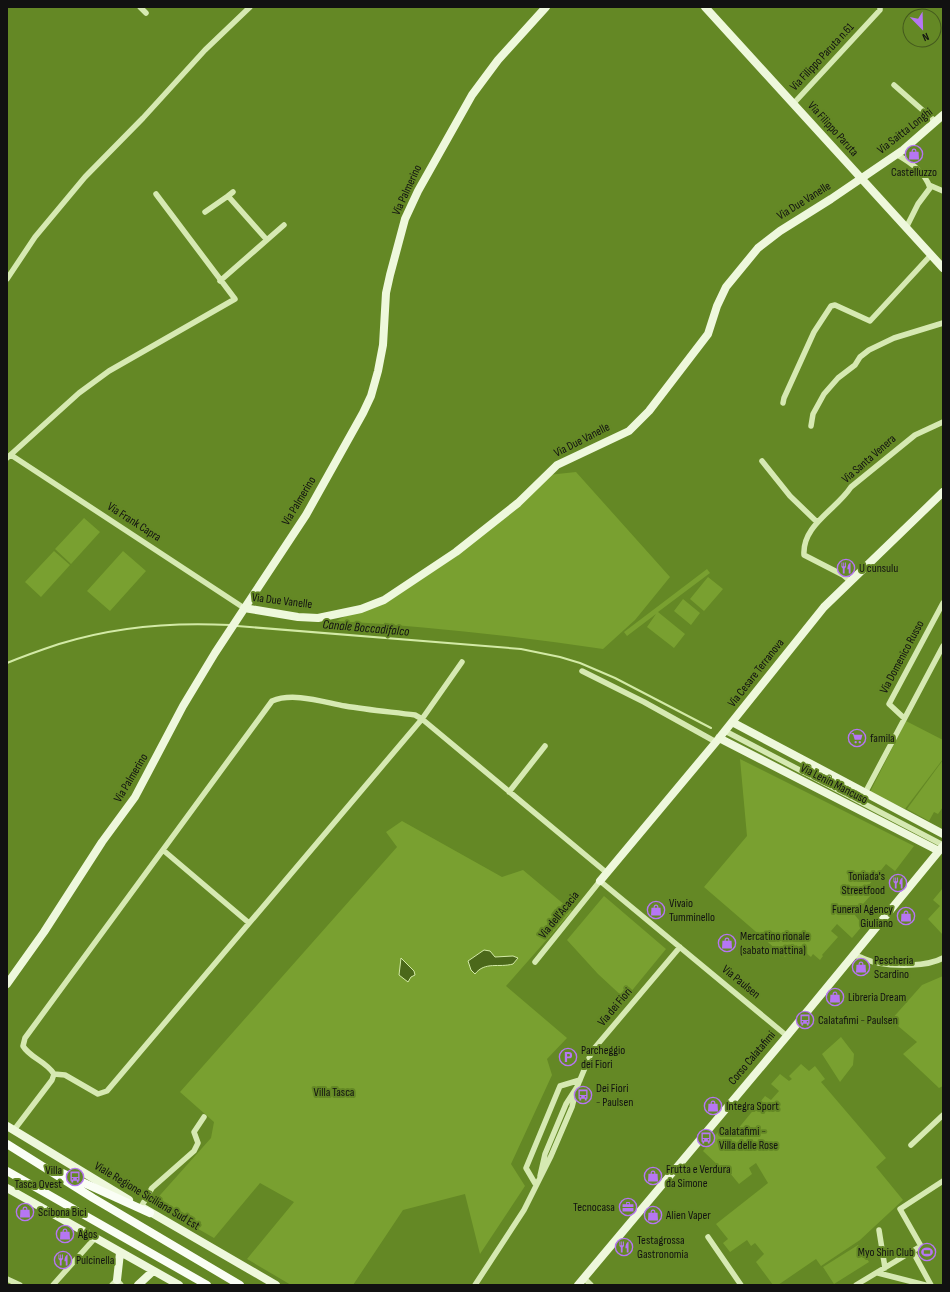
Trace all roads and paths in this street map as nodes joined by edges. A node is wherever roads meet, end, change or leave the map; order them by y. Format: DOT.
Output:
graph roads {
  1 [pos="140,7"];
  2 [pos="250,7"];
  3 [pos="546,7"];
  4 [pos="705,7"];
  5 [pos="880,7"];
  6 [pos="146,13"];
  7 [pos="894,85"];
  8 [pos="794,103"];
  9 [pos="943,116"];
  10 [pos="936,122"];
  11 [pos="896,154"];
  12 [pos="861,178"];
  13 [pos="929,185"];
  14 [pos="943,191"];
  15 [pos="233,192"];
  16 [pos="156,194"];
  17 [pos="228,196"];
  18 [pos="205,212"];
  19 [pos="284,225"];
  20 [pos="906,228"];
  21 [pos="267,240"];
  22 [pos="931,254"];
  23 [pos="943,268"];
  24 [pos="7,279"];
  25 [pos="220,281"];
  26 [pos="943,323"];
  27 [pos="783,403"];
  28 [pos="943,422"];
  29 [pos="811,426"];
  30 [pos="9,456"];
  31 [pos="762,461"];
  32 [pos="943,492"];
  33 [pos="817,522"];
  34 [pos="850,581"];
  35 [pos="943,603"];
  36 [pos="244,608"];
  37 [pos="943,646"];
  38 [pos="462,662"];
  39 [pos="582,671"];
  40 [pos="904,718"];
  41 [pos="422,719"];
  42 [pos="732,722"];
  43 [pos="725,731"];
  44 [pos="718,740"];
  45 [pos="544,746"];
  46 [pos="509,792"];
  47 [pos="865,793"];
  48 [pos="943,834"];
  49 [pos="942,847"];
  50 [pos="164,850"];
  51 [pos="607,873"];
  52 [pos="600,881"];
  53 [pos="249,923"];
  54 [pos="680,947"];
  55 [pos="854,954"];
  56 [pos="943,958"];
  57 [pos="535,962"];
  58 [pos="9,978"];
  59 [pos="787,1036"];
  60 [pos="54,1074"];
  61 [pos="580,1080"];
  62 [pos="204,1117"];
  63 [pos="942,1117"];
  64 [pos="11,1128"];
  65 [pos="7,1144"];
  66 [pos="911,1145"];
  67 [pos="39,1164"];
  68 [pos="7,1172"];
  69 [pos="943,1181"];
  70 [pos="536,1184"];
  71 [pos="7,1189"];
  72 [pos="141,1207"];
  73 [pos="150,1213"];
  74 [pos="879,1230"];
  75 [pos="708,1237"];
  76 [pos="95,1238"];
  77 [pos="913,1252"];
  78 [pos="120,1253"];
  79 [pos="885,1268"];
  80 [pos="153,1271"];
  81 [pos="878,1273"];
  82 [pos="584,1278"];
  83 [pos="7,1279"];
  84 [pos="117,1283"];
  85 [pos="20,1285"];
  86 [pos="53,1285"];
  87 [pos="138,1285"];
  88 [pos="179,1285"];
  89 [pos="207,1285"];
  90 [pos="240,1285"];
  91 [pos="276,1285"];
  92 [pos="475,1285"];
  93 [pos="578,1285"];
  94 [pos="591,1285"];
  95 [pos="741,1285"];
  96 [pos="856,1285"];
  97 [pos="925,1285"];
  98 [pos="931,1285"];
  1 -- 6 [label="street"];
  2 -- 24 [label="street"];
  3 -- 36 [label="street, Via Palmerino"];
  4 -- 8 [label="street, Via Filippo Paruta"];
  5 -- 8 [label="street, Via Filippo Paruta n.61"];
  7 -- 10 [label="street"];
  8 -- 12 [label="street, Via Filippo Paruta"];
  9 -- 10 [label="street, Via Saitta Longhi"];
  10 -- 11 [label="street, Via Saitta Longhi"];
  11 -- 12 [label="street, Via Saitta Longhi"];
  11 -- 13 [label="street"];
  12 -- 20 [label="street, Via Filippo Paruta"];
  12 -- 36 [label="street, Via Due Vanelle"];
  13 -- 14 [label="street"];
  13 -- 20 [label="street"];
  15 -- 17 [label="street"];
  16 -- 25 [label="street"];
  17 -- 18 [label="street"];
  17 -- 21 [label="street"];
  19 -- 21 [label="street"];
  20 -- 22 [label="street, Via Filippo Paruta"];
  21 -- 25 [label="street"];
  22 -- 23 [label="street, Via Filippo Paruta"];
  22 -- 27 [label="street"];
  25 -- 30 [label="street"];
  26 -- 29 [label="street"];
  28 -- 33 [label="street, Via Santa Venera"];
  30 -- 36 [label="street, Via Frank Capra"];
  31 -- 33 [label="street"];
  32 -- 34 [label="street, Via Cesare Terranova"];
  33 -- 34 [label="street, Via Santa Venera"];
  34 -- 42 [label="street, Via Cesare Terranova"];
  35 -- 40 [label="street, Via Domenico Russo"];
  36 -- 58 [label="street, Via Palmerino"];
  37 -- 40 [label="street"];
  38 -- 41 [label="street"];
  39 -- 44 [label="street"];
  40 -- 47 [label="street"];
  41 -- 46 [label="street"];
  41 -- 50 [label="street"];
  41 -- 53 [label="street"];
  42 -- 43 [label="street, Via Cesare Terranova"];
  42 -- 47 [label="street, Via Lenin Mancuso"];
  43 -- 44 [label="street, Via Cesare Terranova"];
  43 -- 49 [label="street, Via Lenin Mancuso"];
  44 -- 49 [label="street, Via Lenin Mancuso"];
  44 -- 51 [label="street, Via Cesare Terranova"];
  45 -- 46 [label="street"];
  46 -- 51 [label="street"];
  47 -- 48 [label="street, Via Lenin Mancuso"];
  49 -- 55 [label="street, Corso Calatafimi"];
  50 -- 53 [label="street"];
  50 -- 60 [label="street"];
  51 -- 52 [label="street, Via Cesare Terranova"];
  52 -- 54 [label="street, Via Paulsen"];
  52 -- 57 [label="street, Via dell'Acacia"];
  53 -- 60 [label="street"];
  54 -- 59 [label="street, Via Paulsen"];
  54 -- 61 [label="street, Via dei Fiori"];
  55 -- 56 [label="street"];
  55 -- 59 [label="street, Corso Calatafimi"];
  59 -- 82 [label="street, Corso Calatafimi"];
  60 -- 64 [label="street"];
  61 -- 70 [label="street, Via dei Fiori"];
  61 -- 70 [label="street"];
  62 -- 72 [label="street"];
  63 -- 66 [label="street"];
  64 -- 72 [label="street, Viale Regione Siciliana Sud Est"];
  65 -- 67 [label="main road"];
  67 -- 73 [label="main road"];
  67 -- 90 [label="main road"];
  68 -- 89 [label="main road"];
  69 -- 77 [label="street"];
  70 -- 92 [label="street, Via dei Fiori"];
  71 -- 76 [label="street"];
  72 -- 73 [label="street, Viale Regione Siciliana Sud Est"];
  73 -- 91 [label="street, Viale Regione Siciliana Sud Est"];
  74 -- 79 [label="street"];
  75 -- 95 [label="street"];
  76 -- 78 [label="street"];
  76 -- 86 [label="street"];
  77 -- 79 [label="street"];
  77 -- 98 [label="street"];
  78 -- 80 [label="street"];
  78 -- 84 [label="street"];
  79 -- 81 [label="street"];
  80 -- 87 [label="street"];
  80 -- 88 [label="street"];
  81 -- 96 [label="street"];
  81 -- 97 [label="street"];
  82 -- 93 [label="street, Corso Calatafimi"];
  82 -- 94 [label="street"];
  83 -- 85 [label="street"];
}
